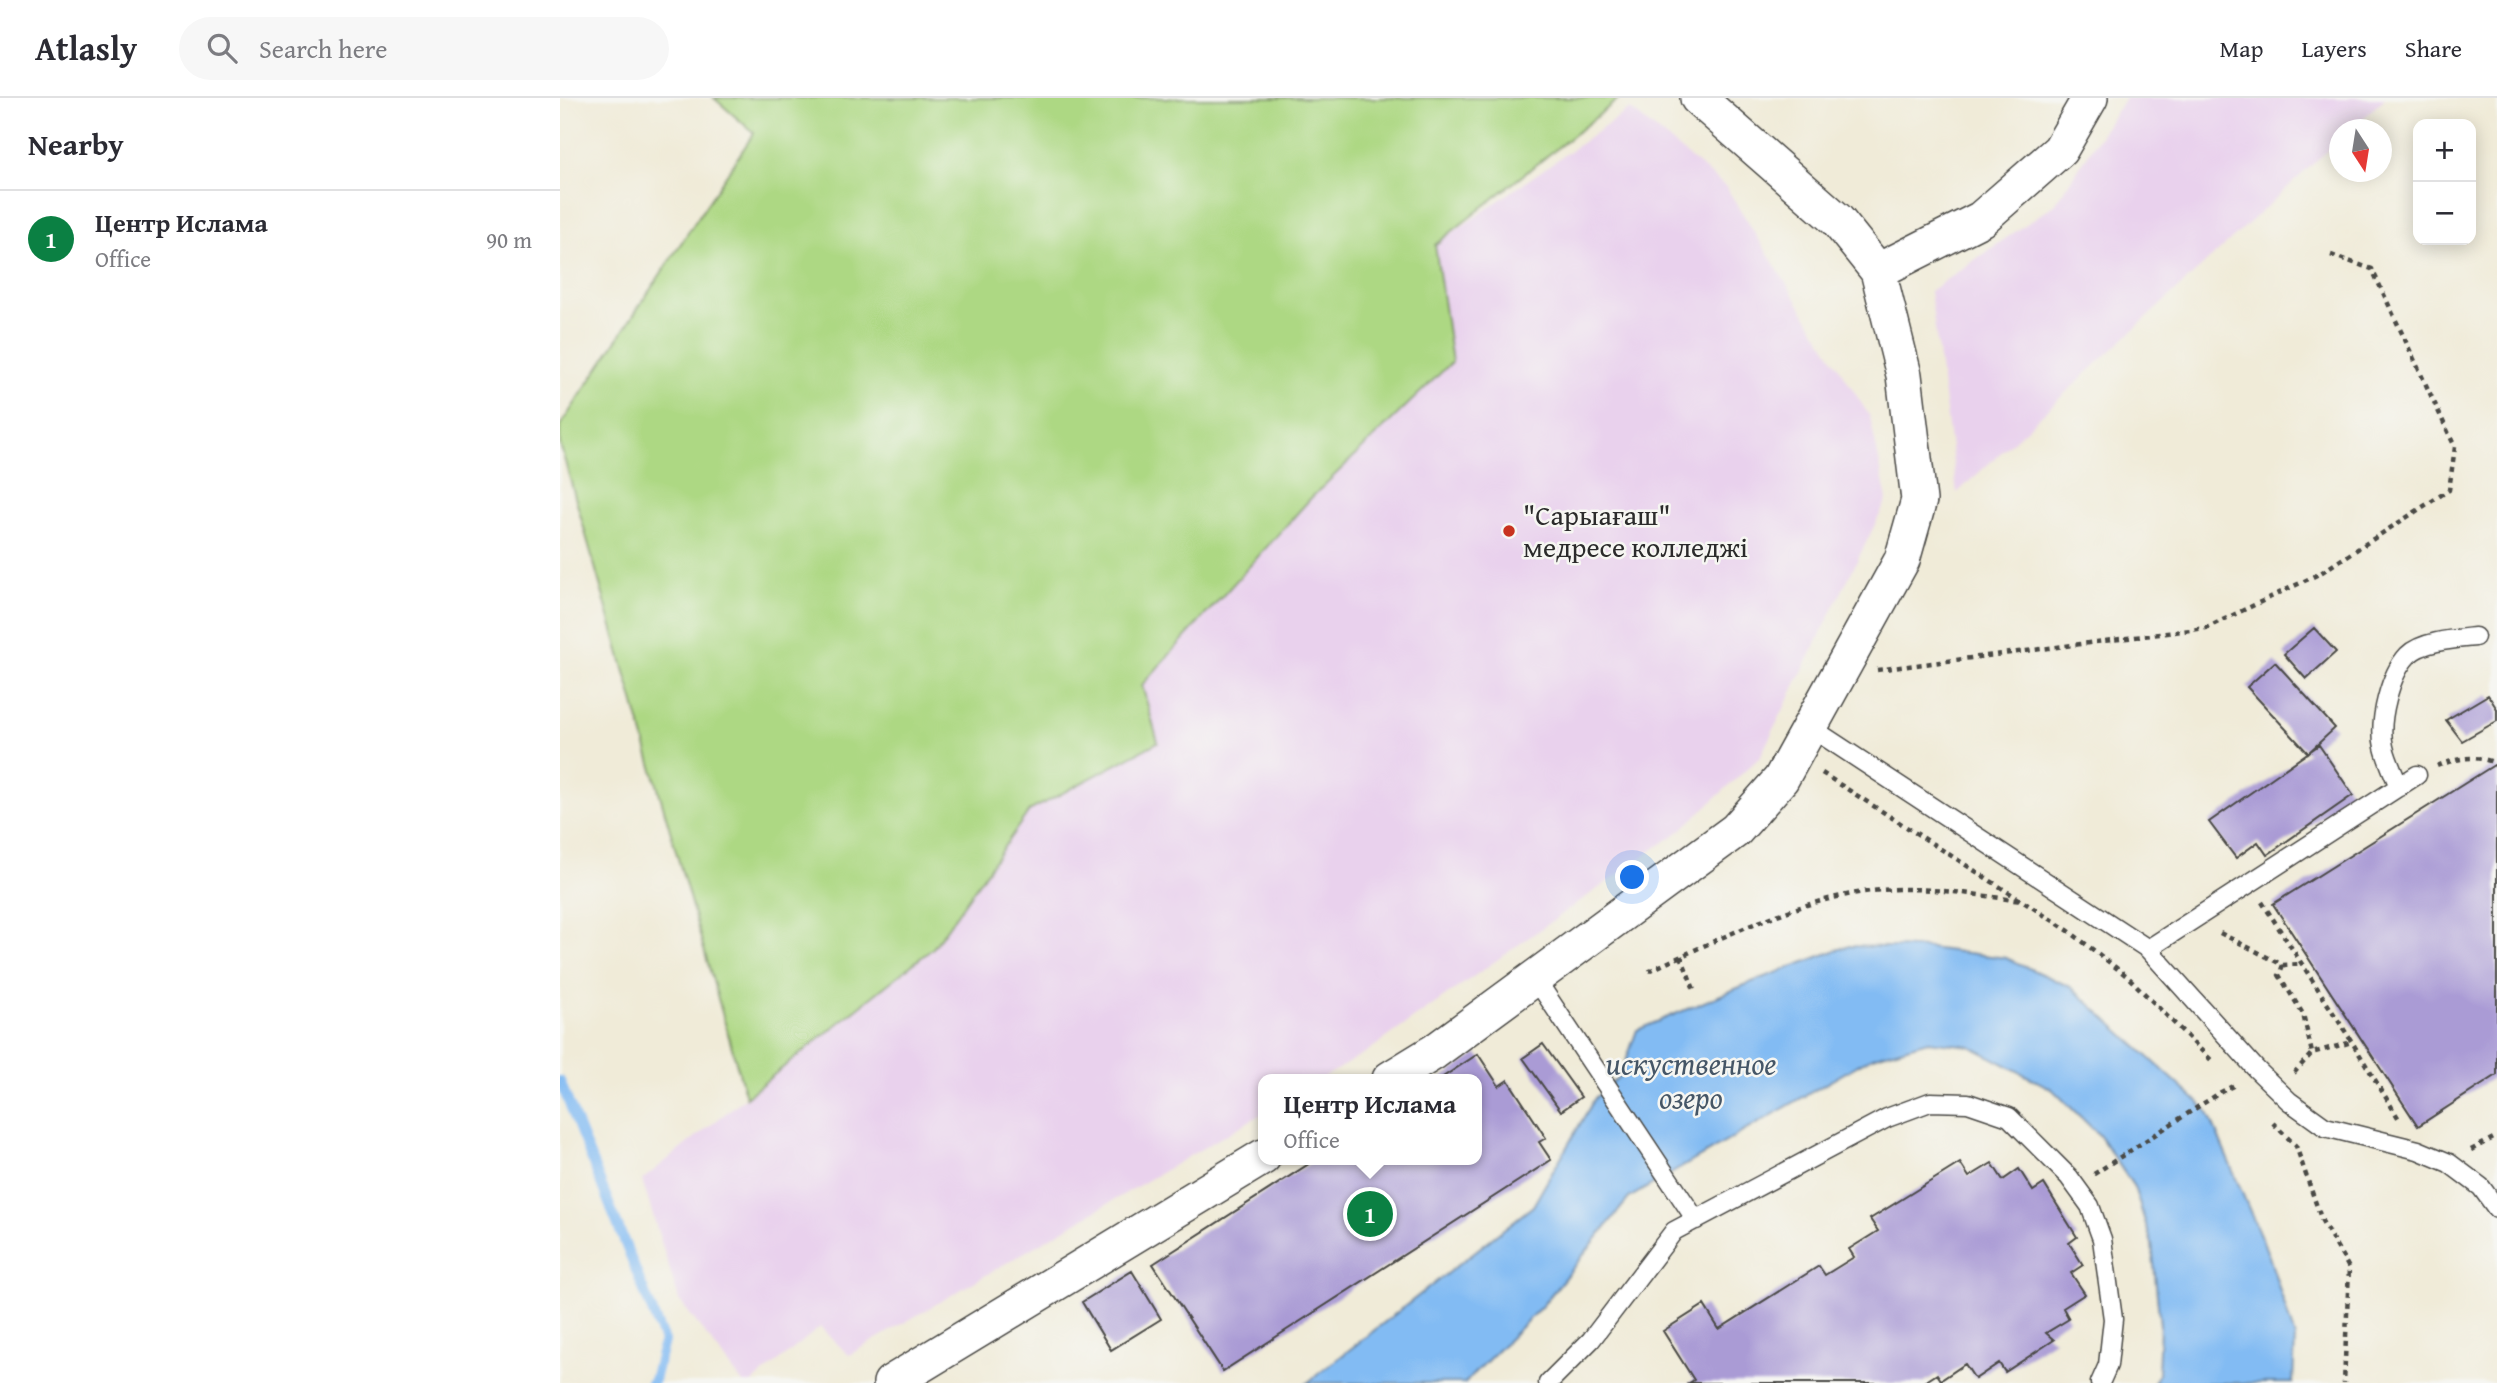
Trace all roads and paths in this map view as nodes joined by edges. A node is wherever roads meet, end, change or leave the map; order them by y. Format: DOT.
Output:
graph roads {
  1 [pos="1698,98"];
  2 [pos="2090,98"];
  3 [pos="2331,255"];
  4 [pos="1878,271"];
  5 [pos="2475,637"];
  6 [pos="1838,675"];
  7 [pos="1810,727"];
  8 [pos="2497,764"];
  9 [pos="1812,767"];
  10 [pos="2417,775"];
  11 [pos="2399,787"];
  12 [pos="2250,884"];
  13 [pos="2022,901"];
  14 [pos="2194,920"];
  15 [pos="2148,949"];
  16 [pos="1681,956"];
  17 [pos="2302,964"];
  18 [pos="2283,965"];
  19 [pos="1649,971"];
  20 [pos="1535,978"];
  21 [pos="1695,992"];
  22 [pos="2352,1042"];
  23 [pos="2312,1054"];
  24 [pos="2216,1066"];
  25 [pos="1398,1074"];
  26 [pos="2226,1075"];
  27 [pos="2278,1090"];
  28 [pos="2221,1092"];
  29 [pos="2244,1094"];
  30 [pos="2270,1120"];
  31 [pos="2418,1150"];
  32 [pos="1258,1160"];
  33 [pos="2093,1175"];
  34 [pos="2497,1209"];
  35 [pos="1696,1220"];
  36 [pos="891,1383"];
  37 [pos="1548,1383"];
  38 [pos="2100,1383"];
  39 [pos="2344,1383"];
  1 -- 4 [label="street"];
  2 -- 4 [label="street"];
  3 -- 6 [label="path"];
  4 -- 6 [label="street"];
  5 -- 11 [label="lane"];
  6 -- 7 [label="street"];
  7 -- 15 [label="lane"];
  7 -- 20 [label="street"];
  8 -- 10 [label="path"];
  9 -- 13 [label="path"];
  10 -- 11 [label="lane"];
  11 -- 12 [label="lane"];
  12 -- 14 [label="lane"];
  12 -- 17 [label="path"];
  13 -- 16 [label="path"];
  13 -- 24 [label="path"];
  14 -- 15 [label="lane"];
  14 -- 18 [label="path"];
  15 -- 27 [label="lane"];
  16 -- 19 [label="path"];
  16 -- 21 [label="path"];
  17 -- 18 [label="path"];
  17 -- 22 [label="path"];
  18 -- 23 [label="path"];
  20 -- 25 [label="street"];
  20 -- 35 [label="lane"];
  22 -- 23 [label="path"];
  22 -- 31 [label="path"];
  23 -- 27 [label="path"];
  26 -- 29 [label="path"];
  27 -- 31 [label="lane"];
  28 -- 33 [label="path"];
  30 -- 39 [label="path"];
  31 -- 34 [label="lane"];
  32 -- 36 [label="street"];
  35 -- 37 [label="lane"];
  35 -- 38 [label="lane"];
}
